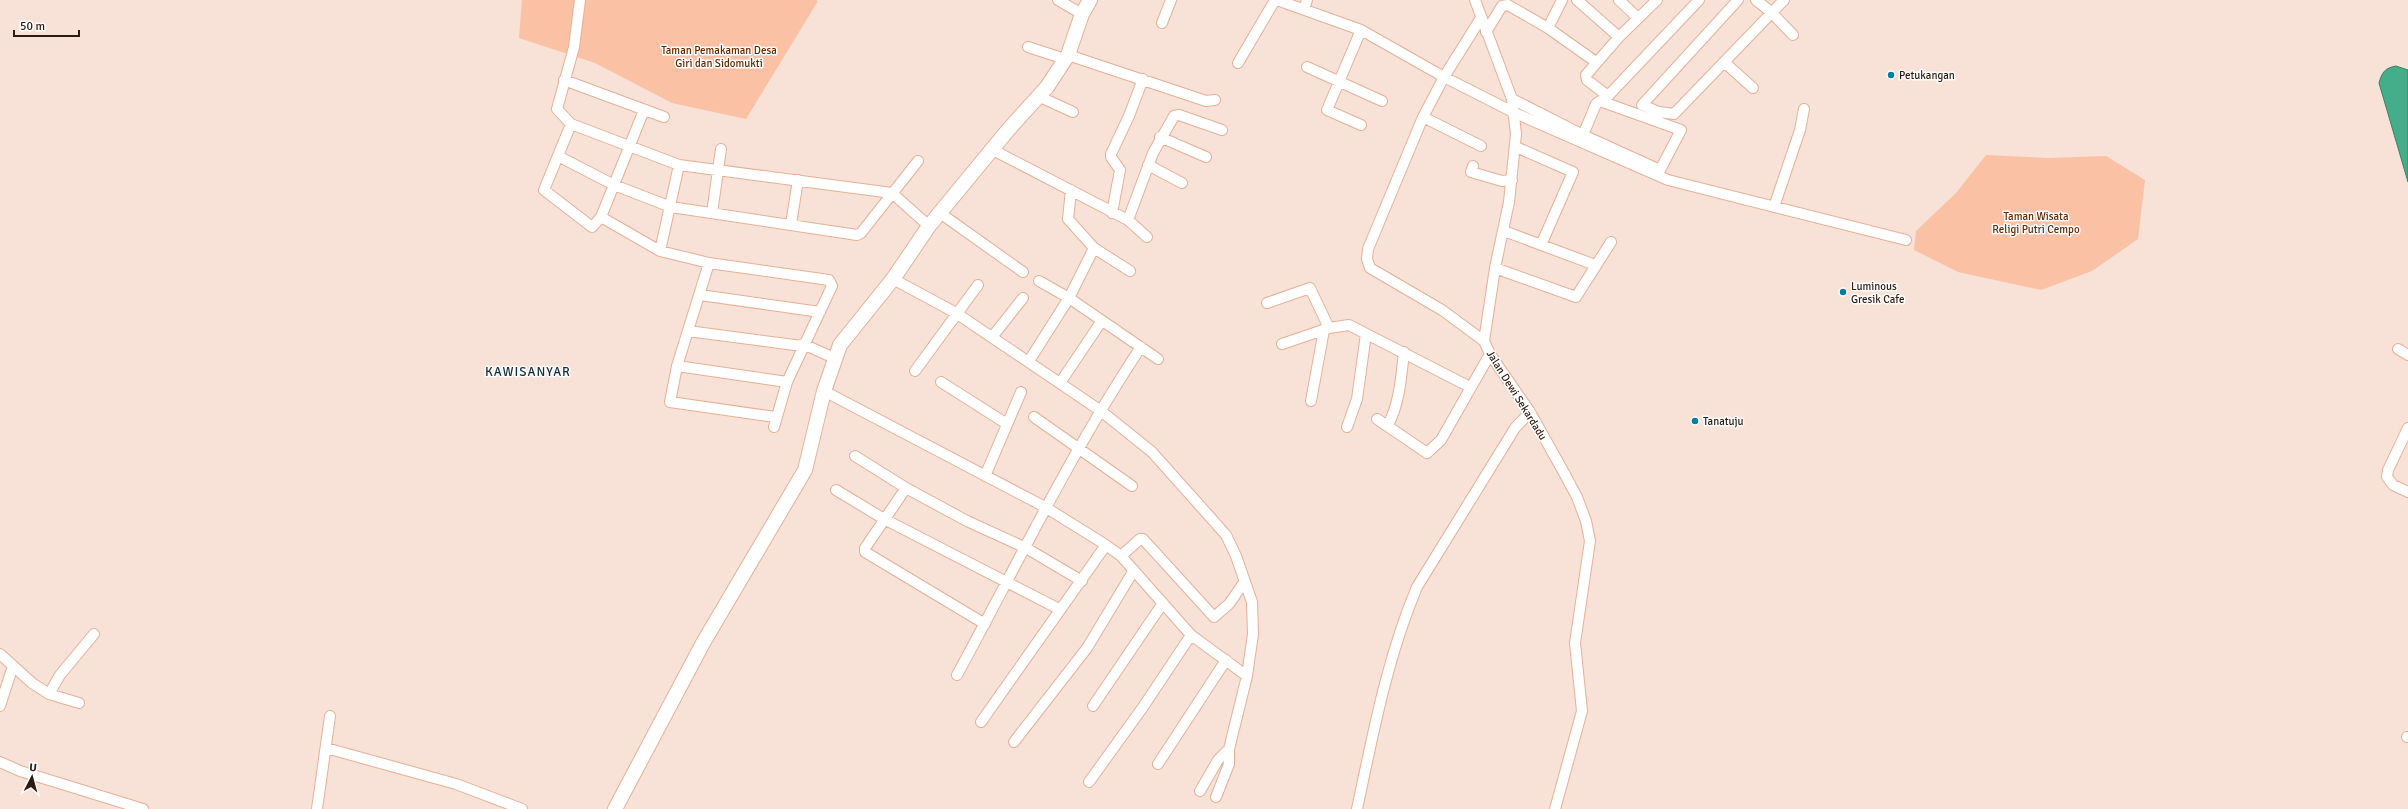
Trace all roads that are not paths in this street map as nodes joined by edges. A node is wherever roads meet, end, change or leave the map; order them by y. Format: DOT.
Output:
graph roads {
  1 [pos="580,0"];
  2 [pos="1058,0"];
  3 [pos="1090,0"];
  4 [pos="1171,0"];
  5 [pos="1276,0"];
  6 [pos="1475,0"];
  7 [pos="1562,0"];
  8 [pos="1577,0"];
  9 [pos="1619,0"];
  10 [pos="1658,0"];
  11 [pos="1699,0"];
  12 [pos="1738,0"];
  13 [pos="1756,0"];
  14 [pos="1784,0"];
  15 [pos="1306,5"];
  16 [pos="1771,12"];
  17 [pos="1082,14"];
  18 [pos="1481,18"];
  19 [pos="1638,18"];
  20 [pos="1162,23"];
  21 [pos="1548,28"];
  22 [pos="1361,30"];
  23 [pos="1486,32"];
  24 [pos="1793,34"];
  25 [pos="1620,37"];
  26 [pos="1028,47"];
  27 [pos="1066,57"];
  28 [pos="1596,62"];
  29 [pos="1724,62"];
  30 [pos="1238,64"];
  31 [pos="1307,67"];
  32 [pos="1444,77"];
  33 [pos="1143,79"];
  34 [pos="564,80"];
  35 [pos="1341,82"];
  36 [pos="1753,88"];
  37 [pos="1040,97"];
  38 [pos="1512,99"];
  39 [pos="1215,100"];
  40 [pos="1382,101"];
  41 [pos="1804,108"];
  42 [pos="644,110"];
  43 [pos="1073,112"];
  44 [pos="1515,113"];
  45 [pos="664,117"];
  46 [pos="1423,117"];
  47 [pos="571,124"];
  48 [pos="1361,125"];
  49 [pos="1222,130"];
  50 [pos="1583,135"];
  51 [pos="1160,137"];
  52 [pos="628,146"];
  53 [pos="1481,146"];
  54 [pos="1516,147"];
  55 [pos="721,149"];
  56 [pos="993,150"];
  57 [pos="558,156"];
  58 [pos="1206,157"];
  59 [pos="918,161"];
  60 [pos="678,165"];
  61 [pos="1148,165"];
  62 [pos="1472,166"];
  63 [pos="718,170"];
  64 [pos="798,180"];
  65 [pos="1512,180"];
  66 [pos="1182,183"];
  67 [pos="614,186"];
  68 [pos="1071,190"];
  69 [pos="892,192"];
  70 [pos="670,207"];
  71 [pos="1774,207"];
  72 [pos="712,213"];
  73 [pos="940,213"];
  74 [pos="1112,213"];
  75 [pos="601,217"];
  76 [pos="1128,220"];
  77 [pos="791,224"];
  78 [pos="929,226"];
  79 [pos="1504,232"];
  80 [pos="1147,236"];
  81 [pos="1906,240"];
  82 [pos="1611,242"];
  83 [pos="1540,245"];
  84 [pos="1094,248"];
  85 [pos="660,251"];
  86 [pos="709,262"];
  87 [pos="1595,265"];
  88 [pos="1495,268"];
  89 [pos="1023,272"];
  90 [pos="1130,272"];
  91 [pos="893,279"];
  92 [pos="1039,281"];
  93 [pos="978,285"];
  94 [pos="700,295"];
  95 [pos="1023,298"];
  96 [pos="1069,298"];
  97 [pos="1268,304"];
  98 [pos="820,312"];
  99 [pos="956,313"];
  100 [pos="1101,322"];
  101 [pos="1326,329"];
  102 [pos="688,331"];
  103 [pos="1366,334"];
  104 [pos="992,338"];
  105 [pos="1484,341"];
  106 [pos="1282,344"];
  107 [pos="803,345"];
  108 [pos="1141,347"];
  109 [pos="2398,349"];
  110 [pos="1404,352"];
  111 [pos="1490,354"];
  112 [pos="2408,355"];
  113 [pos="834,358"];
  114 [pos="1158,359"];
  115 [pos="1029,361"];
  116 [pos="677,366"];
  117 [pos="915,371"];
  118 [pos="787,382"];
  119 [pos="941,382"];
  120 [pos="1060,383"];
  121 [pos="1470,387"];
  122 [pos="824,391"];
  123 [pos="1021,392"];
  124 [pos="1311,401"];
  125 [pos="1101,411"];
  126 [pos="1530,412"];
  127 [pos="1034,417"];
  128 [pos="1377,419"];
  129 [pos="1007,424"];
  130 [pos="1388,425"];
  131 [pos="1347,427"];
  132 [pos="2408,428"];
  133 [pos="1080,449"];
  134 [pos="855,456"];
  135 [pos="985,476"];
  136 [pos="1132,486"];
  137 [pos="906,488"];
  138 [pos="836,490"];
  139 [pos="2408,492"];
  140 [pos="1045,507"];
  141 [pos="884,519"];
  142 [pos="1106,545"];
  143 [pos="1026,548"];
  144 [pos="1121,556"];
  145 [pos="1134,570"];
  146 [pos="1082,581"];
  147 [pos="1008,582"];
  148 [pos="1245,582"];
  149 [pos="1163,603"];
  150 [pos="1059,610"];
  151 [pos="985,624"];
  152 [pos="94,634"];
  153 [pos="1191,635"];
  154 [pos="0,654"];
  155 [pos="1226,660"];
  156 [pos="14,666"];
  157 [pos="957,676"];
  158 [pos="1248,676"];
  159 [pos="49,694"];
  160 [pos="79,703"];
  161 [pos="0,706"];
  162 [pos="1093,706"];
  163 [pos="330,716"];
  164 [pos="981,722"];
  165 [pos="1014,742"];
  166 [pos="326,748"];
  167 [pos="1229,749"];
  168 [pos="0,762"];
  169 [pos="1158,764"];
  170 [pos="1089,782"];
  171 [pos="1200,790"];
  172 [pos="1216,797"];
  173 [pos="143,809"];
  174 [pos="317,809"];
  175 [pos="522,809"];
  176 [pos="615,809"];
  177 [pos="1357,809"];
  178 [pos="1554,809"];
  1 -- 34 [label="street"];
  2 -- 17 [label="street"];
  3 -- 17 [label="street"];
  4 -- 20 [label="street"];
  5 -- 15 [label="street"];
  5 -- 30 [label="street"];
  6 -- 18 [label="street, Jalan Dewi Sekardadu"];
  7 -- 21 [label="street"];
  8 -- 25 [label="street"];
  9 -- 19 [label="street"];
  10 -- 19 [label="street"];
  11 -- 28 [label="street"];
  12 -- 29 [label="street"];
  13 -- 16 [label="street"];
  14 -- 16 [label="street"];
  15 -- 22 [label="street"];
  16 -- 24 [label="street"];
  16 -- 29 [label="street"];
  17 -- 27 [label="street"];
  18 -- 23 [label="street, Jalan Dewi Sekardadu"];
  18 -- 32 [label="street"];
  19 -- 25 [label="street"];
  21 -- 23 [label="street"];
  21 -- 28 [label="street"];
  22 -- 32 [label="street"];
  22 -- 35 [label="street"];
  23 -- 38 [label="street, Jalan Dewi Sekardadu"];
  25 -- 28 [label="street"];
  26 -- 27 [label="street"];
  27 -- 33 [label="street"];
  27 -- 37 [label="street"];
  29 -- 36 [label="street"];
  31 -- 35 [label="street"];
  32 -- 44 [label="street"];
  32 -- 46 [label="street"];
  33 -- 39 [label="street"];
  33 -- 74 [label="street"];
  34 -- 42 [label="street"];
  34 -- 47 [label="street"];
  35 -- 40 [label="street"];
  35 -- 48 [label="street"];
  37 -- 43 [label="street"];
  37 -- 56 [label="street"];
  38 -- 44 [label="street, Jalan Dewi Sekardadu"];
  38 -- 50 [label="street"];
  41 -- 71 [label="street"];
  42 -- 45 [label="street"];
  42 -- 52 [label="street"];
  44 -- 54 [label="street, Jalan Dewi Sekardadu"];
  44 -- 71 [label="street"];
  46 -- 53 [label="street"];
  46 -- 105 [label="street"];
  47 -- 52 [label="street"];
  47 -- 57 [label="street"];
  49 -- 51 [label="street"];
  50 -- 50 [label="street"];
  51 -- 58 [label="street"];
  51 -- 61 [label="street"];
  52 -- 60 [label="street"];
  52 -- 67 [label="street"];
  54 -- 65 [label="street, Jalan Dewi Sekardadu"];
  54 -- 83 [label="street"];
  55 -- 63 [label="street"];
  56 -- 68 [label="street"];
  56 -- 73 [label="street"];
  57 -- 67 [label="street"];
  57 -- 75 [label="street"];
  59 -- 69 [label="street"];
  60 -- 63 [label="street"];
  60 -- 70 [label="street"];
  61 -- 66 [label="street"];
  61 -- 76 [label="street"];
  62 -- 65 [label="street"];
  63 -- 64 [label="street"];
  63 -- 72 [label="street"];
  64 -- 69 [label="street"];
  64 -- 77 [label="street"];
  65 -- 79 [label="street, Jalan Dewi Sekardadu"];
  67 -- 70 [label="street"];
  67 -- 75 [label="street"];
  68 -- 74 [label="street"];
  68 -- 84 [label="street"];
  69 -- 77 [label="street"];
  69 -- 78 [label="street"];
  70 -- 72 [label="street"];
  70 -- 85 [label="street"];
  71 -- 81 [label="street"];
  72 -- 77 [label="street"];
  73 -- 78 [label="street"];
  73 -- 89 [label="street"];
  74 -- 76 [label="street"];
  75 -- 85 [label="street"];
  76 -- 80 [label="street"];
  78 -- 91 [label="street"];
  79 -- 83 [label="street"];
  79 -- 88 [label="street, Jalan Dewi Sekardadu"];
  82 -- 87 [label="street"];
  83 -- 87 [label="street"];
  84 -- 90 [label="street"];
  84 -- 96 [label="street"];
  85 -- 86 [label="street"];
  86 -- 94 [label="street"];
  86 -- 98 [label="street"];
  87 -- 88 [label="street"];
  88 -- 105 [label="street, Jalan Dewi Sekardadu"];
  91 -- 99 [label="street"];
  91 -- 113 [label="street"];
  92 -- 96 [label="street"];
  93 -- 99 [label="street"];
  94 -- 98 [label="street"];
  94 -- 102 [label="street"];
  95 -- 104 [label="street"];
  96 -- 100 [label="street"];
  96 -- 115 [label="street"];
  97 -- 101 [label="street"];
  98 -- 107 [label="street"];
  99 -- 104 [label="street"];
  99 -- 117 [label="street"];
  100 -- 108 [label="street"];
  100 -- 120 [label="street"];
  101 -- 103 [label="street"];
  101 -- 106 [label="street"];
  101 -- 124 [label="street"];
  102 -- 107 [label="street"];
  102 -- 116 [label="street"];
  103 -- 110 [label="street"];
  103 -- 131 [label="street"];
  104 -- 115 [label="street"];
  105 -- 111 [label="street, Jalan Dewi Sekardadu"];
  107 -- 113 [label="street"];
  107 -- 118 [label="street"];
  108 -- 114 [label="street"];
  108 -- 125 [label="street"];
  109 -- 112 [label="street"];
  110 -- 121 [label="street"];
  110 -- 130 [label="street"];
  111 -- 121 [label="street"];
  111 -- 126 [label="street, Jalan Dewi Sekardadu"];
  113 -- 122 [label="street"];
  115 -- 120 [label="street"];
  116 -- 118 [label="street"];
  116 -- 118 [label="street"];
  119 -- 129 [label="street"];
  120 -- 125 [label="street"];
  121 -- 130 [label="street"];
  122 -- 135 [label="street"];
  122 -- 176 [label="street"];
  123 -- 129 [label="street"];
  125 -- 133 [label="street"];
  125 -- 148 [label="street"];
  126 -- 177 [label="street"];
  126 -- 178 [label="street, Jalan Dewi Sekardadu"];
  127 -- 133 [label="street"];
  128 -- 130 [label="street"];
  129 -- 135 [label="street"];
  132 -- 139 [label="street"];
  133 -- 136 [label="street"];
  133 -- 140 [label="street"];
  134 -- 137 [label="street"];
  135 -- 140 [label="street"];
  137 -- 141 [label="street"];
  137 -- 143 [label="street"];
  138 -- 141 [label="street"];
  140 -- 142 [label="street"];
  140 -- 143 [label="street"];
  141 -- 147 [label="street"];
  141 -- 151 [label="street"];
  142 -- 144 [label="street"];
  142 -- 146 [label="street"];
  143 -- 146 [label="street"];
  143 -- 147 [label="street"];
  144 -- 145 [label="street"];
  144 -- 148 [label="street"];
  145 -- 149 [label="street"];
  145 -- 165 [label="street"];
  146 -- 150 [label="street"];
  147 -- 150 [label="street"];
  147 -- 151 [label="street"];
  148 -- 158 [label="street"];
  149 -- 153 [label="street"];
  149 -- 162 [label="street"];
  150 -- 164 [label="street"];
  151 -- 157 [label="street"];
  152 -- 159 [label="street"];
  153 -- 155 [label="street"];
  153 -- 170 [label="street"];
  154 -- 156 [label="street"];
  155 -- 158 [label="street"];
  155 -- 169 [label="street"];
  156 -- 159 [label="street"];
  156 -- 161 [label="street"];
  158 -- 167 [label="street"];
  159 -- 160 [label="street"];
  163 -- 166 [label="street"];
  166 -- 174 [label="street"];
  166 -- 175 [label="street"];
  167 -- 171 [label="street"];
  167 -- 172 [label="street"];
  168 -- 173 [label="street"];
}
